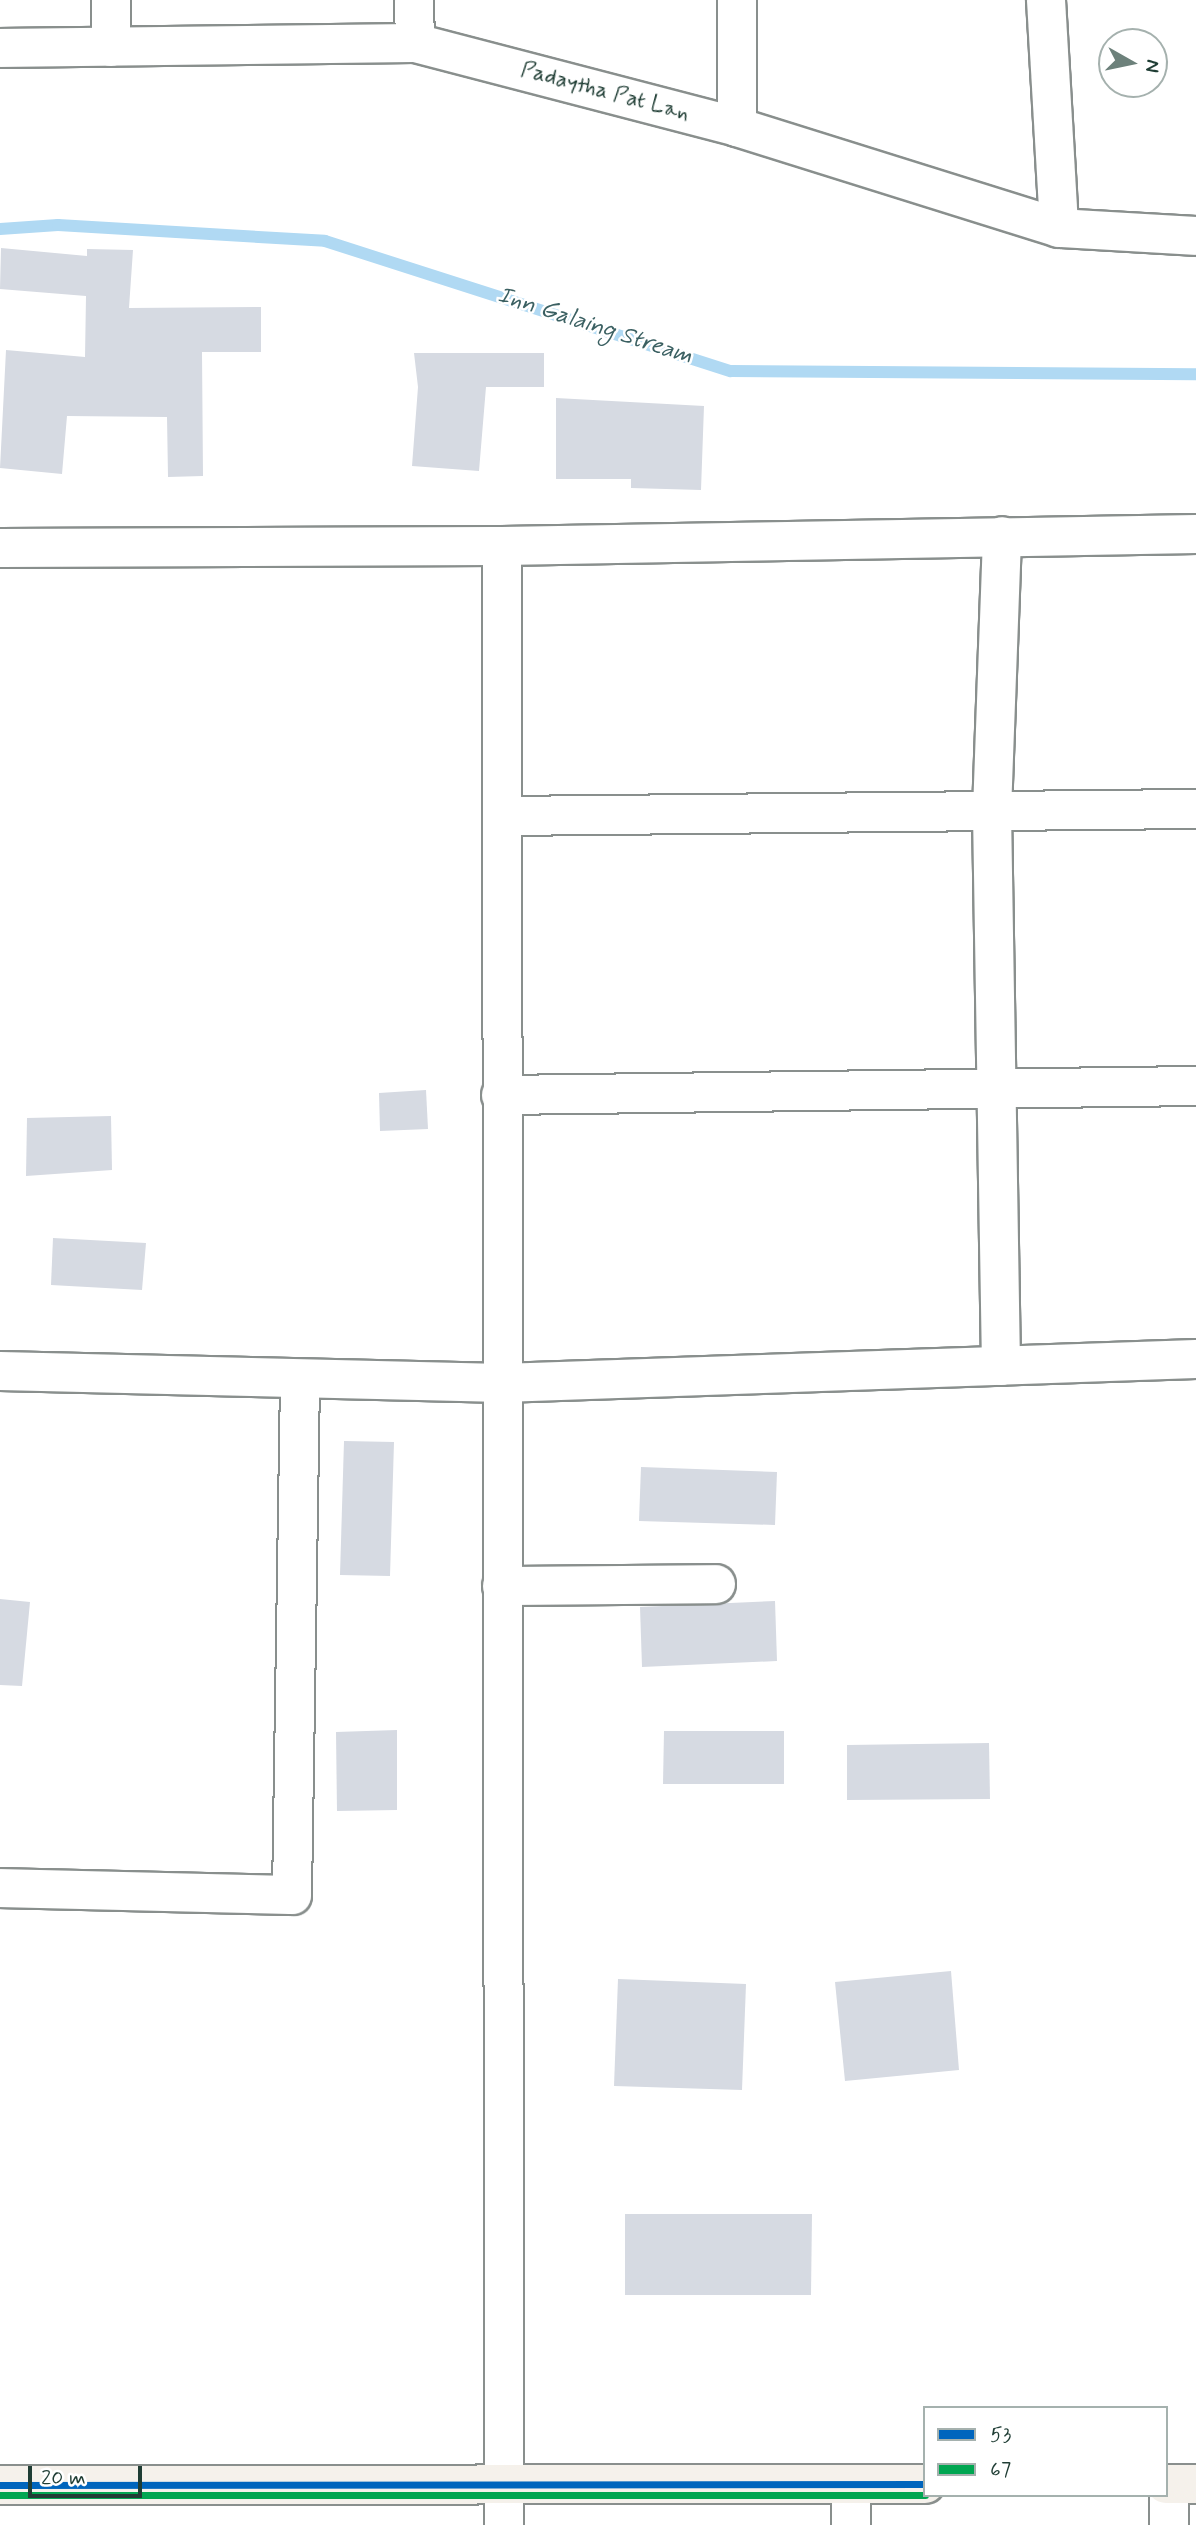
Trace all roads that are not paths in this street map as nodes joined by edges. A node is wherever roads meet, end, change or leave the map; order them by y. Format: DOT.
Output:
graph roads {
  1 [pos="111,0"];
  2 [pos="414,0"];
  3 [pos="737,0"];
  4 [pos="1046,0"];
  5 [pos="415,43"];
  6 [pos="111,47"];
  7 [pos="0,48"];
  8 [pos="737,127"];
  9 [pos="1059,228"];
  10 [pos="1196,236"];
  11 [pos="1196,534"];
  12 [pos="1002,536"];
  13 [pos="502,546"];
  14 [pos="0,548"];
  15 [pos="1196,809"];
  16 [pos="992,811"];
  17 [pos="502,816"];
  18 [pos="1196,1086"];
  19 [pos="993,1089"];
  20 [pos="501,1095"];
  21 [pos="1196,1359"];
  22 [pos="1001,1366"];
  23 [pos="0,1371"];
  24 [pos="300,1379"];
  25 [pos="502,1383"];
  26 [pos="716,1584"];
  27 [pos="502,1586"];
  28 [pos="0,1888"];
  29 [pos="502,2484"];
  30 [pos="851,2484"];
  31 [pos="923,2484"];
  32 [pos="1177,2484"];
  33 [pos="0,2485"];
  34 [pos="504,2525"];
  35 [pos="851,2525"];
  36 [pos="1169,2525"];
  1 -- 6 [label="street"];
  2 -- 5 [label="street"];
  3 -- 8 [label="street"];
  4 -- 9 [label="street"];
  5 -- 6 [label="street, Padaytha Pat Lan"];
  5 -- 8 [label="street, Padaytha Pat Lan"];
  6 -- 7 [label="street, Padaytha Pat Lan"];
  8 -- 9 [label="street, Padaytha Pat Lan"];
  9 -- 10 [label="street, Padaytha Pat Lan"];
  11 -- 12 [label="street"];
  12 -- 13 [label="street"];
  12 -- 16 [label="street"];
  13 -- 14 [label="street"];
  13 -- 17 [label="street"];
  15 -- 16 [label="street"];
  16 -- 17 [label="street"];
  16 -- 19 [label="street"];
  17 -- 20 [label="street"];
  18 -- 19 [label="street"];
  19 -- 20 [label="street"];
  19 -- 22 [label="street"];
  20 -- 25 [label="street"];
  21 -- 22 [label="street"];
  22 -- 25 [label="street"];
  23 -- 24 [label="street"];
  24 -- 25 [label="street"];
  24 -- 28 [label="street"];
  25 -- 27 [label="street"];
  26 -- 27 [label="street"];
  27 -- 29 [label="street"];
  29 -- 30 [label="main road"];
  29 -- 33 [label="main road"];
  29 -- 34 [label="street"];
  30 -- 31 [label="main road"];
  30 -- 35 [label="street"];
  32 -- 36 [label="street"];
}
